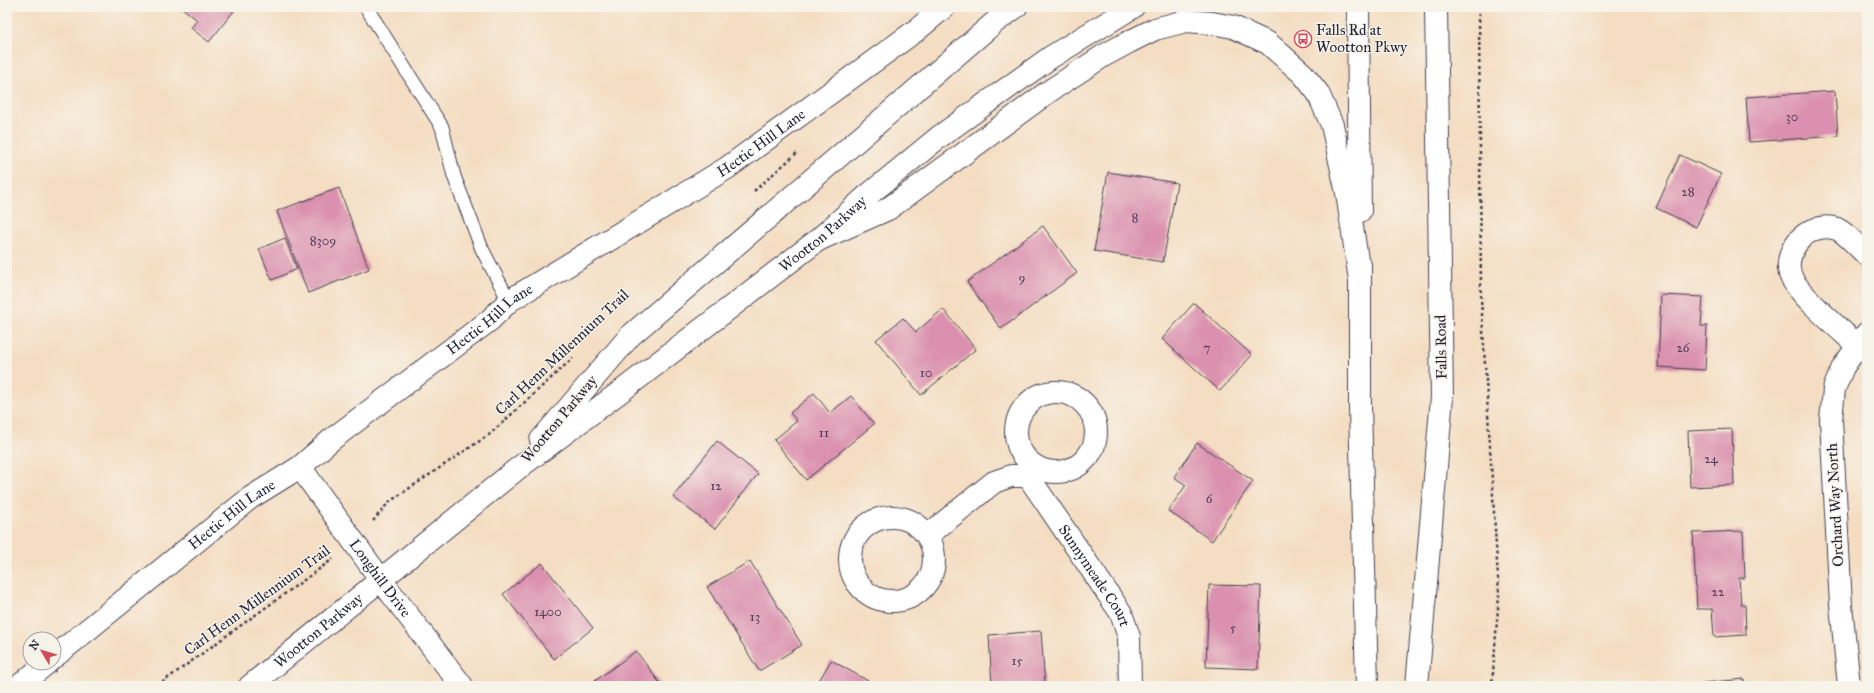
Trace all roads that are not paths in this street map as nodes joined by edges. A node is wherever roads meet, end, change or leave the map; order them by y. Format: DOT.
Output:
graph roads {
  1 [pos="366,7"];
  2 [pos="944,7"];
  3 [pos="1016,7"];
  4 [pos="1133,7"];
  5 [pos="1358,7"];
  6 [pos="1436,7"];
  7 [pos="818,240"];
  8 [pos="1867,255"];
  9 [pos="1360,280"];
  10 [pos="509,301"];
  11 [pos="1862,339"];
  12 [pos="300,467"];
  13 [pos="517,469"];
  14 [pos="928,536"];
  15 [pos="381,580"];
  16 [pos="62,651"];
  17 [pos="37,671"];
  18 [pos="19,686"];
  19 [pos="250,686"];
  20 [pos="462,686"];
  21 [pos="1130,686"];
  22 [pos="1367,686"];
  23 [pos="1417,686"];
  24 [pos="1849,686"];
  1 -- 10 [label="lane"];
  2 -- 10 [label="main road, Hectic Hill Lane"];
  3 -- 13 [label="main road, Wootton Parkway"];
  4 -- 7 [label="main road, Wootton Parkway"];
  5 -- 9 [label="main road"];
  6 -- 23 [label="main road, Falls Road"];
  7 -- 9 [label="main road"];
  7 -- 13 [label="main road, Wootton Parkway"];
  8 -- 11 [label="main road"];
  9 -- 22 [label="main road"];
  10 -- 12 [label="main road, Hectic Hill Lane"];
  11 -- 24 [label="main road, Orchard Way North"];
  12 -- 15 [label="main road, Longhill Drive"];
  12 -- 16 [label="main road, Hectic Hill Lane"];
  13 -- 15 [label="main road, Wootton Parkway"];
  14 -- 21 [label="main road, Sunnymeade Court"];
  15 -- 19 [label="main road, Wootton Parkway"];
  15 -- 20 [label="main road, Longhill Drive"];
  17 -- 18 [label="main road"];
}
